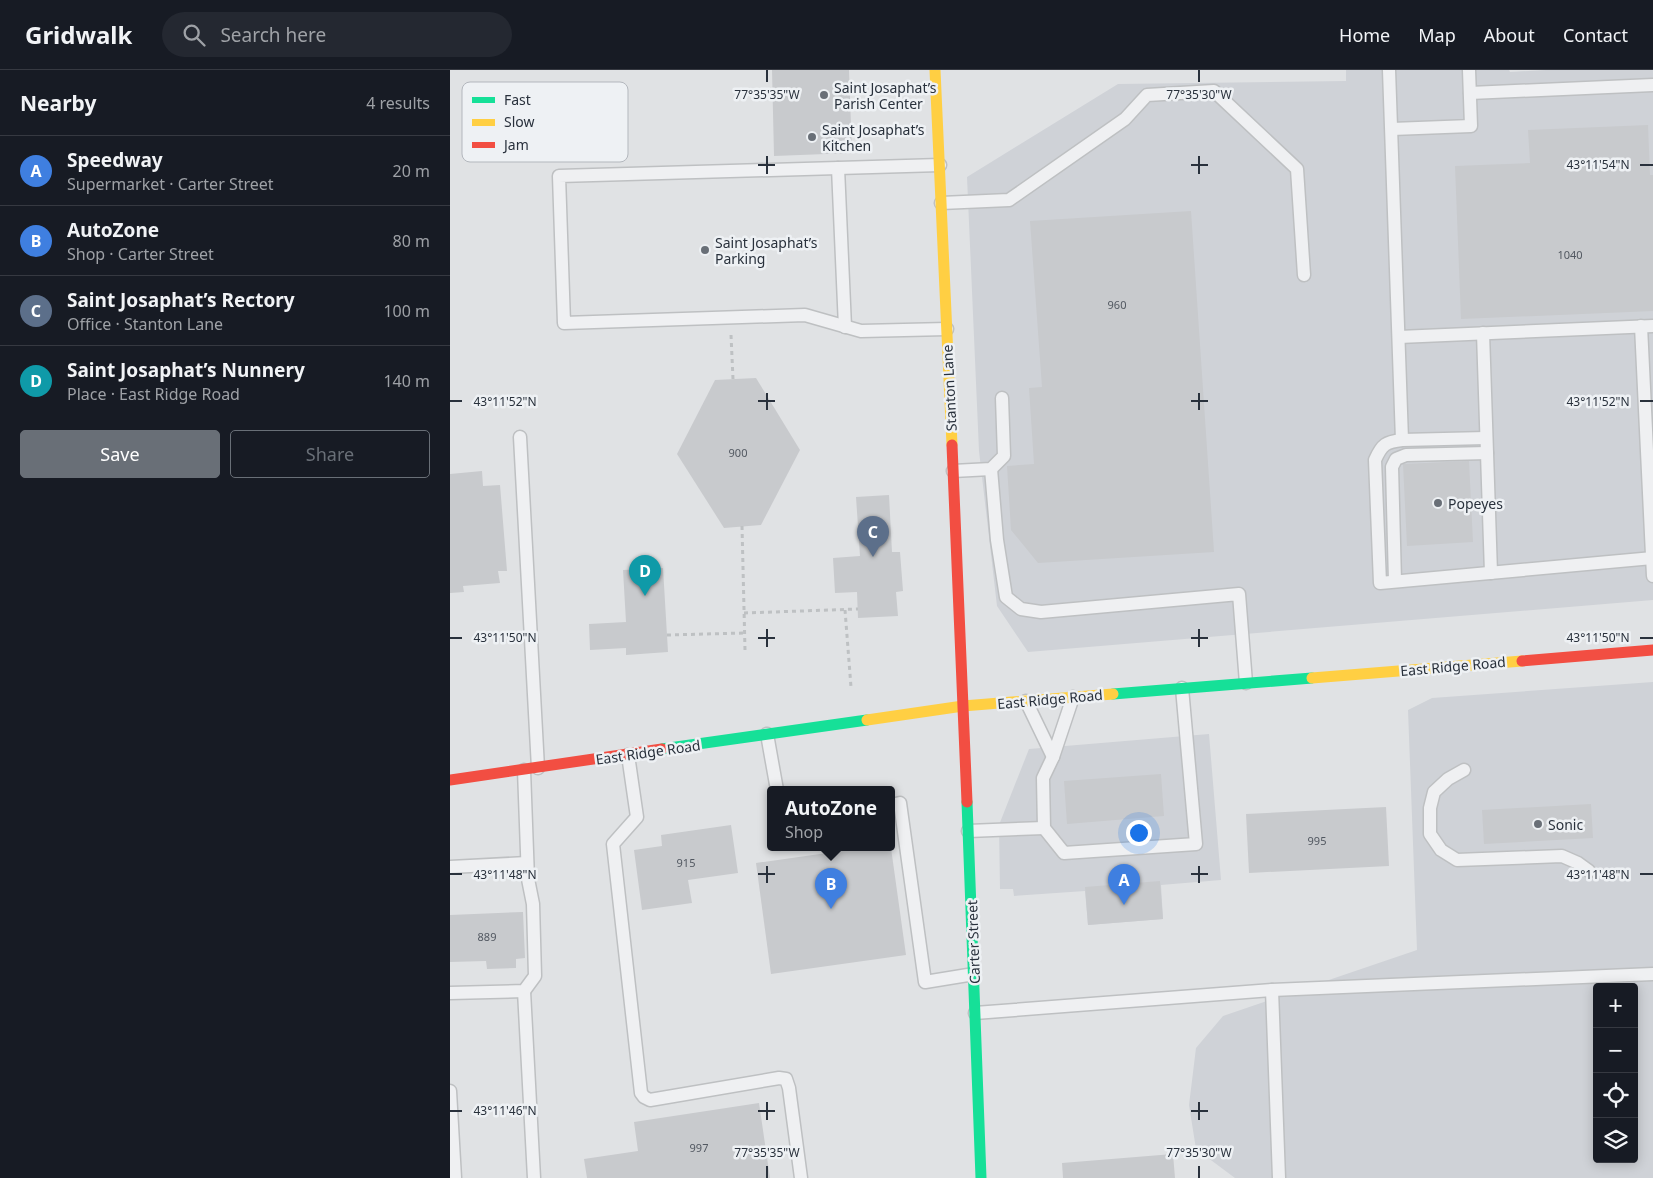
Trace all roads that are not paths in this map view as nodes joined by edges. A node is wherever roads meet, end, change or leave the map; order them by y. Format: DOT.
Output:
graph roads {
  1 [pos="936,70"];
  2 [pos="1389,70"];
  3 [pos="1469,70"];
  4 [pos="1653,85"];
  5 [pos="1470,93"];
  6 [pos="1392,129"];
  7 [pos="940,165"];
  8 [pos="838,168"];
  9 [pos="941,203"];
  10 [pos="1304,275"];
  11 [pos="1647,326"];
  12 [pos="845,327"];
  13 [pos="947,329"];
  14 [pos="1483,333"];
  15 [pos="1398,336"];
  16 [pos="1002,398"];
  17 [pos="520,437"];
  18 [pos="1486,438"];
  19 [pos="1402,440"];
  20 [pos="1487,453"];
  21 [pos="991,469"];
  22 [pos="953,471"];
  23 [pos="1653,558"];
  24 [pos="1491,573"];
  25 [pos="1653,576"];
  26 [pos="1395,581"];
  27 [pos="1653,650"];
  28 [pos="1246,683"];
  29 [pos="1182,688"];
  30 [pos="1073,697"];
  31 [pos="1026,701"];
  32 [pos="963,706"];
  33 [pos="767,734"];
  34 [pos="628,755"];
  35 [pos="1053,757"];
  36 [pos="538,768"];
  37 [pos="524,770"];
  38 [pos="1464,770"];
  39 [pos="450,780"];
  40 [pos="776,786"];
  41 [pos="895,804"];
  42 [pos="1044,828"];
  43 [pos="968,831"];
  44 [pos="527,863"];
  45 [pos="450,866"];
  46 [pos="1588,871"];
  47 [pos="974,974"];
  48 [pos="1653,974"];
  49 [pos="1272,990"];
  50 [pos="524,991"];
  51 [pos="450,992"];
  52 [pos="975,1013"];
  53 [pos="450,1090"];
  54 [pos="455,1178"];
  55 [pos="534,1178"];
  56 [pos="801,1178"];
  57 [pos="981,1178"];
  58 [pos="1279,1178"];
  1 -- 7 [label="main road, Stanton Lane"];
  2 -- 6 [label="lane"];
  3 -- 5 [label="lane"];
  4 -- 5 [label="lane"];
  5 -- 6 [label="lane"];
  6 -- 15 [label="lane"];
  7 -- 8 [label="lane"];
  7 -- 9 [label="main road, Stanton Lane"];
  8 -- 12 [label="lane"];
  8 -- 12 [label="lane"];
  9 -- 10 [label="lane"];
  9 -- 13 [label="main road, Stanton Lane"];
  11 -- 14 [label="lane"];
  11 -- 23 [label="lane"];
  12 -- 13 [label="lane"];
  13 -- 22 [label="main road, Stanton Lane"];
  14 -- 15 [label="lane"];
  14 -- 18 [label="lane"];
  15 -- 19 [label="lane"];
  16 -- 21 [label="lane"];
  17 -- 36 [label="lane"];
  18 -- 19 [label="lane"];
  18 -- 20 [label="lane"];
  19 -- 26 [label="lane"];
  20 -- 24 [label="lane"];
  20 -- 26 [label="lane"];
  21 -- 22 [label="lane"];
  21 -- 28 [label="lane"];
  22 -- 32 [label="main road, Stanton Lane"];
  23 -- 24 [label="lane"];
  23 -- 25 [label="lane"];
  24 -- 26 [label="lane"];
  27 -- 28 [label="main road, East Ridge Road"];
  28 -- 29 [label="main road, East Ridge Road"];
  29 -- 30 [label="main road, East Ridge Road"];
  29 -- 42 [label="lane"];
  30 -- 31 [label="main road, East Ridge Road"];
  30 -- 35 [label="lane"];
  31 -- 32 [label="main road, East Ridge Road"];
  31 -- 35 [label="lane"];
  32 -- 33 [label="main road, East Ridge Road"];
  32 -- 43 [label="main road, Carter Street"];
  33 -- 34 [label="main road, East Ridge Road"];
  33 -- 40 [label="lane"];
  34 -- 36 [label="main road, East Ridge Road"];
  34 -- 56 [label="lane"];
  35 -- 42 [label="lane"];
  36 -- 37 [label="main road, East Ridge Road"];
  37 -- 39 [label="main road, East Ridge Road"];
  37 -- 44 [label="lane"];
  38 -- 46 [label="lane"];
  41 -- 47 [label="lane"];
  42 -- 43 [label="lane"];
  43 -- 47 [label="main road, Carter Street"];
  44 -- 45 [label="lane"];
  44 -- 50 [label="lane"];
  47 -- 52 [label="main road, Carter Street"];
  48 -- 49 [label="lane"];
  49 -- 52 [label="lane"];
  49 -- 58 [label="lane"];
  50 -- 51 [label="lane"];
  50 -- 55 [label="lane"];
  52 -- 57 [label="main road, Carter Street"];
  53 -- 54 [label="lane"];
}
